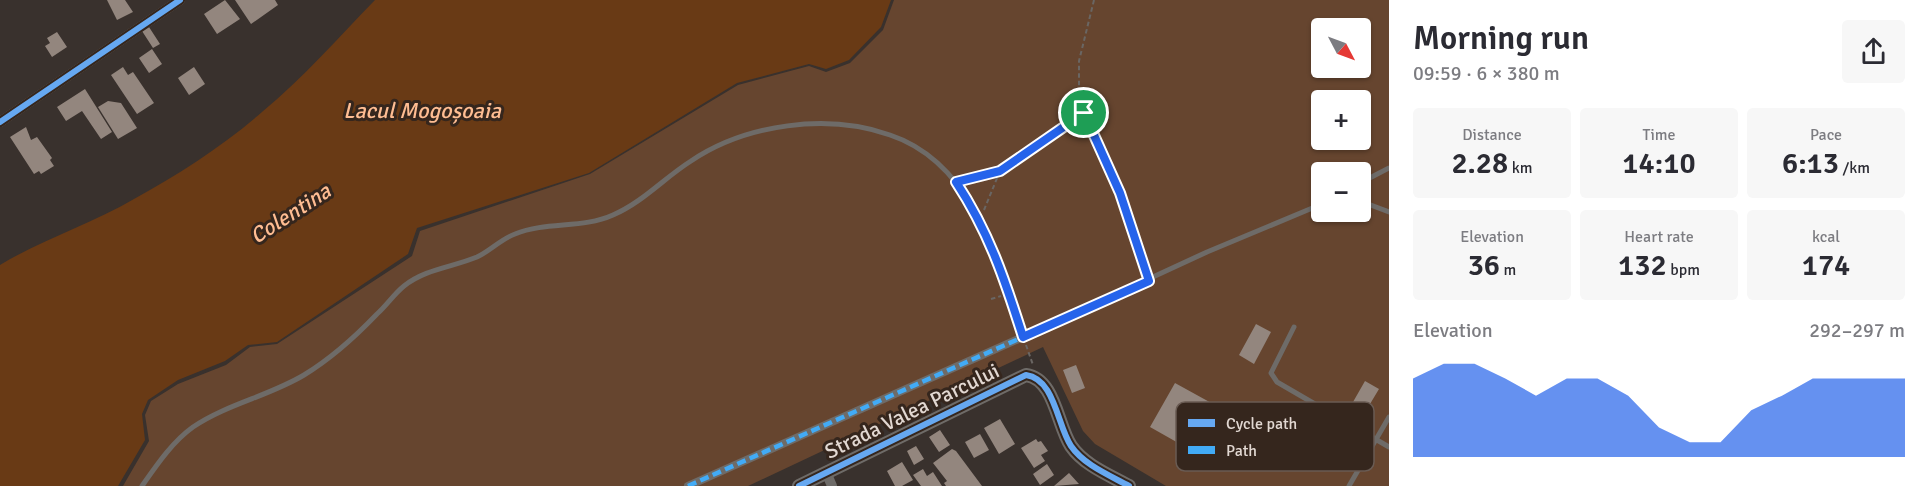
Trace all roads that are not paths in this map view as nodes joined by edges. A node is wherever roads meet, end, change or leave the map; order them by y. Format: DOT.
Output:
graph roads {
  1 [pos="180,0"];
  2 [pos="0,122"];
  3 [pos="1389,168"];
  4 [pos="1371,177"];
  5 [pos="1371,205"];
  6 [pos="1311,209"];
  7 [pos="1389,212"];
  8 [pos="1294,327"];
  9 [pos="1023,337"];
  10 [pos="1312,402"];
  11 [pos="1389,417"];
  12 [pos="1376,439"];
  13 [pos="1374,442"];
  14 [pos="1389,447"];
  15 [pos="1358,471"];
  16 [pos="826,472"];
  17 [pos="142,486"];
  18 [pos="688,486"];
  19 [pos="799,486"];
  20 [pos="832,486"];
  21 [pos="1129,486"];
  22 [pos="1349,486"];
  1 -- 2 [label="street"];
  3 -- 4 [label="lane"];
  5 -- 7 [label="lane"];
  6 -- 9 [label="lane"];
  8 -- 10 [label="lane"];
  9 -- 17 [label="lane"];
  9 -- 18 [label="street"];
  11 -- 12 [label="lane"];
  12 -- 13 [label="lane"];
  12 -- 14 [label="lane"];
  15 -- 22 [label="lane"];
  16 -- 19 [label="street, Strada Valea Parcului"];
  16 -- 20 [label="street"];
  16 -- 21 [label="street, Strada Valea Parcului"];
}
